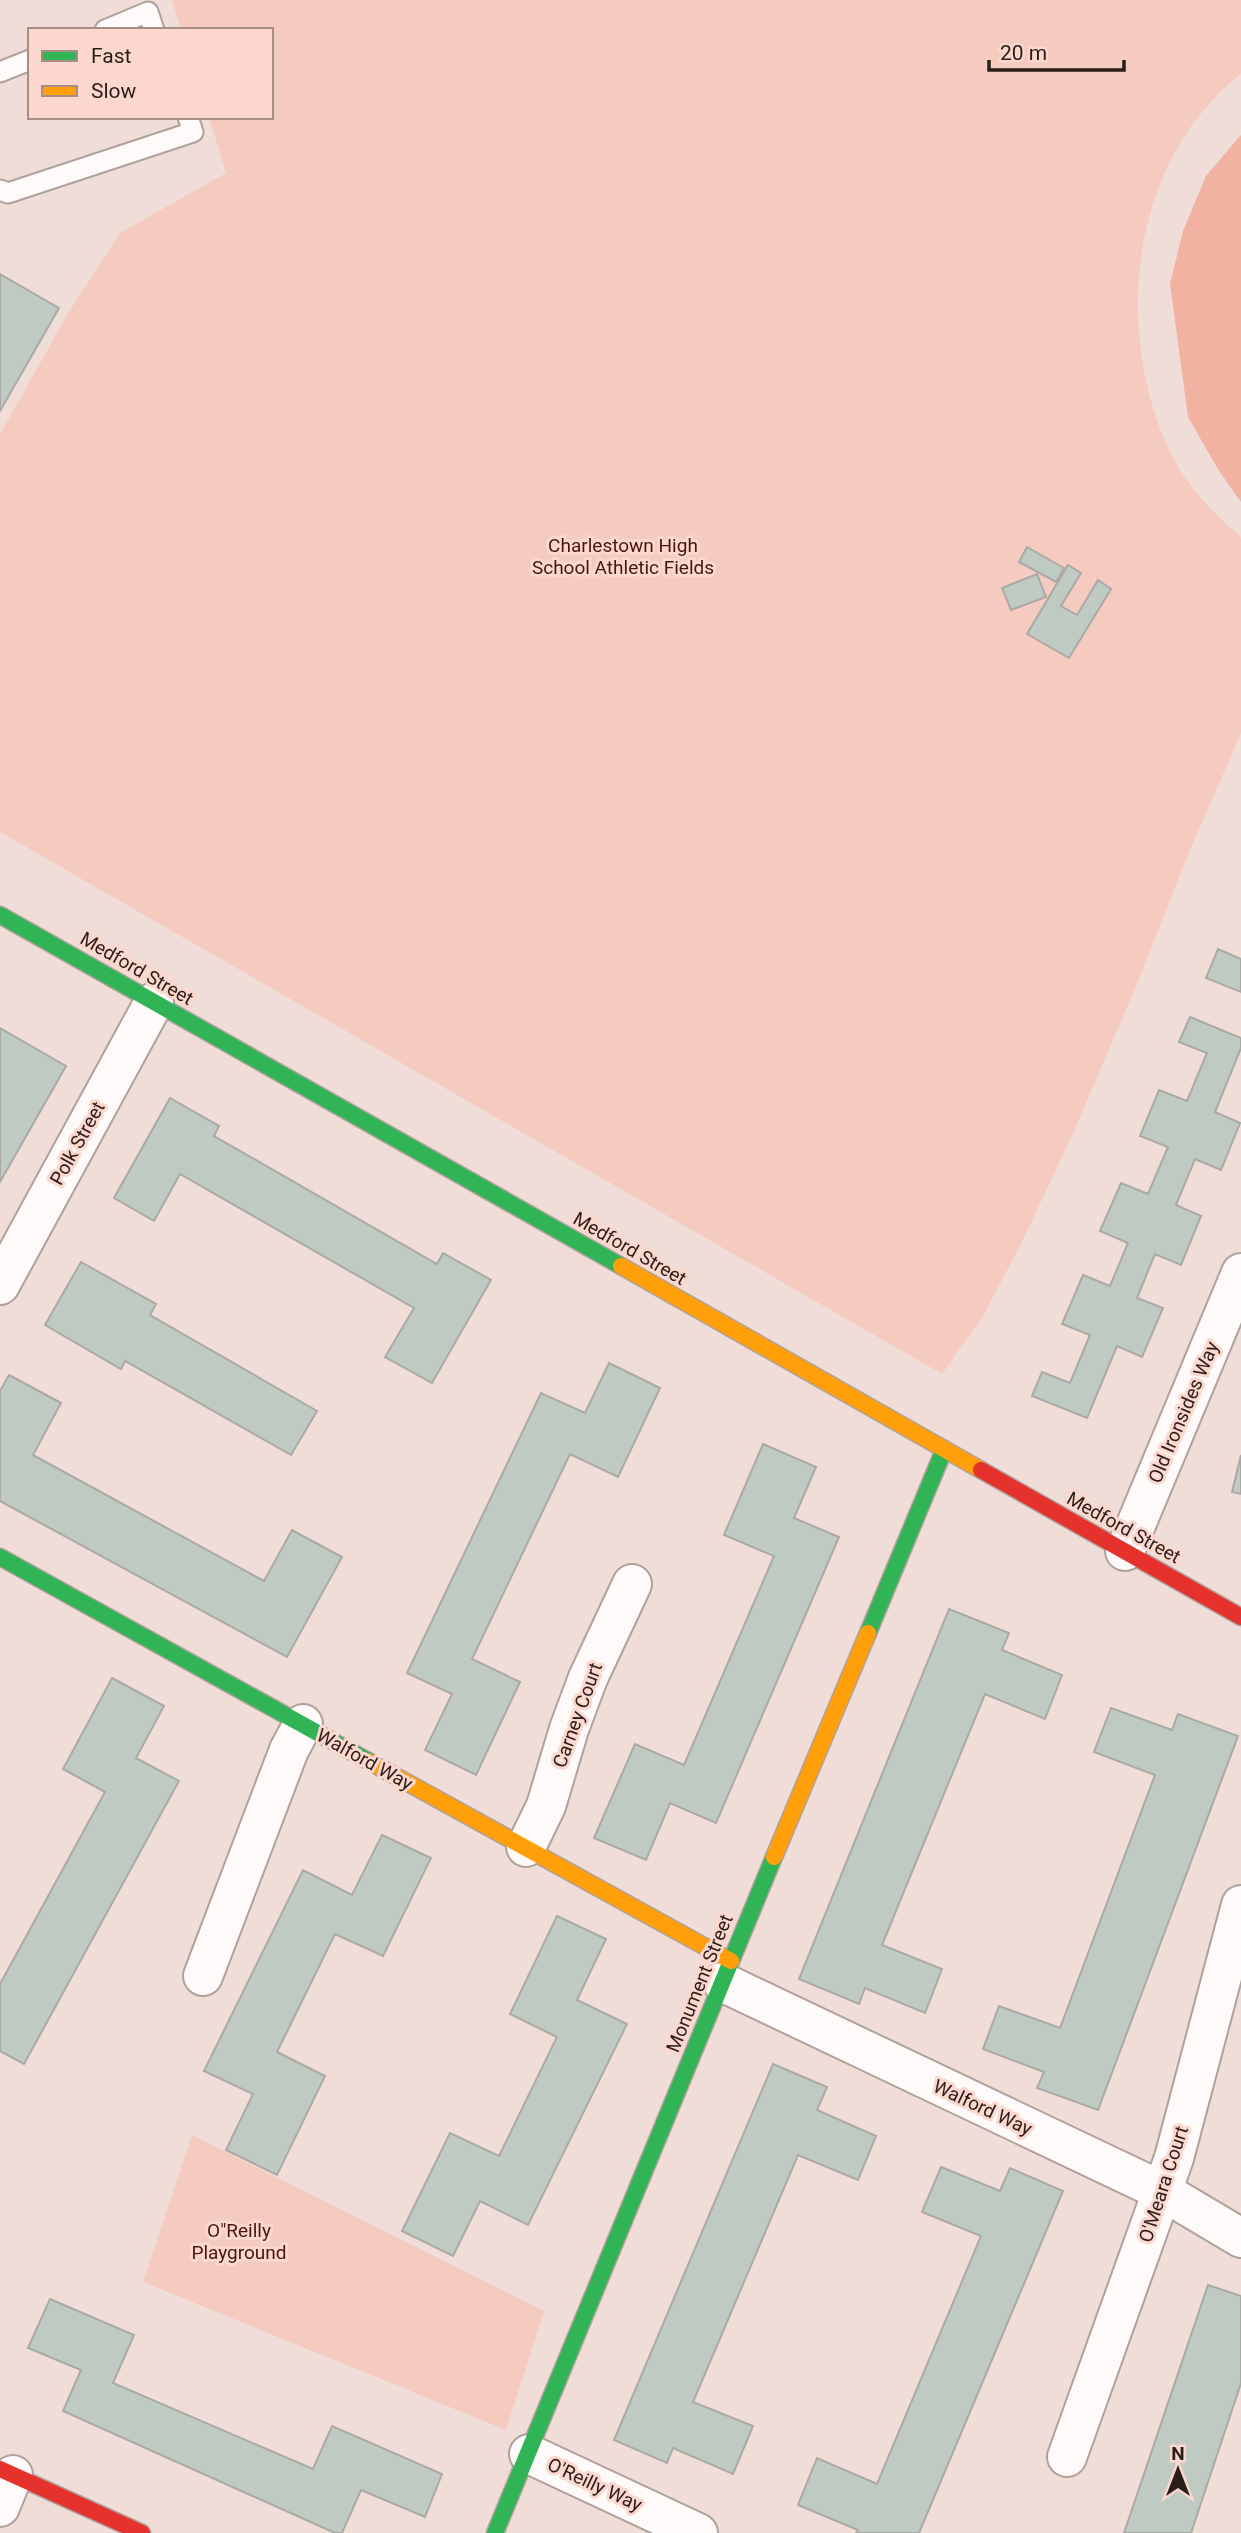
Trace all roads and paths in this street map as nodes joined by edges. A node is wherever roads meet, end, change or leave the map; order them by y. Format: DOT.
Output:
graph roads {
  1 [pos="110,28"];
  2 [pos="153,28"];
  3 [pos="28,61"];
  4 [pos="0,72"];
  5 [pos="189,119"];
  6 [pos="0,190"];
  7 [pos="0,915"];
  8 [pos="154,1002"];
  9 [pos="1241,1273"];
  10 [pos="0,1285"];
  11 [pos="944,1450"];
  12 [pos="1125,1551"];
  13 [pos="0,1557"];
  14 [pos="632,1584"];
  15 [pos="1241,1617"];
  16 [pos="303,1724"];
  17 [pos="526,1847"];
  18 [pos="1241,1905"];
  19 [pos="726,1971"];
  20 [pos="203,1976"];
  21 [pos="1162,2191"];
  22 [pos="1241,2238"];
  23 [pos="529,2454"];
  24 [pos="1067,2457"];
  25 [pos="4,2484"];
  26 [pos="142,2533"];
  27 [pos="495,2533"];
  28 [pos="698,2533"];
  1 -- 2 [label="lane"];
  3 -- 4 [label="lane"];
  5 -- 6 [label="lane"];
  7 -- 8 [label="street, Medford Street"];
  8 -- 10 [label="street, Polk Street"];
  8 -- 11 [label="street, Medford Street"];
  9 -- 12 [label="street, Old Ironsides Way"];
  11 -- 12 [label="street, Medford Street"];
  11 -- 19 [label="street, Monument Street"];
  12 -- 15 [label="street, Medford Street"];
  13 -- 16 [label="street, Walford Way"];
  14 -- 17 [label="street, Carney Court"];
  16 -- 17 [label="street, Walford Way"];
  16 -- 20 [label="street"];
  17 -- 19 [label="street, Walford Way"];
  18 -- 21 [label="street, O'Meara Court"];
  19 -- 21 [label="street, Walford Way"];
  19 -- 23 [label="street, Monument Street"];
  21 -- 22 [label="street, Walford Way"];
  21 -- 24 [label="street, O'Meara Court"];
  23 -- 27 [label="street, Monument Street"];
  23 -- 28 [label="street, O'Reilly Way"];
  25 -- 26 [label="street"];
}
